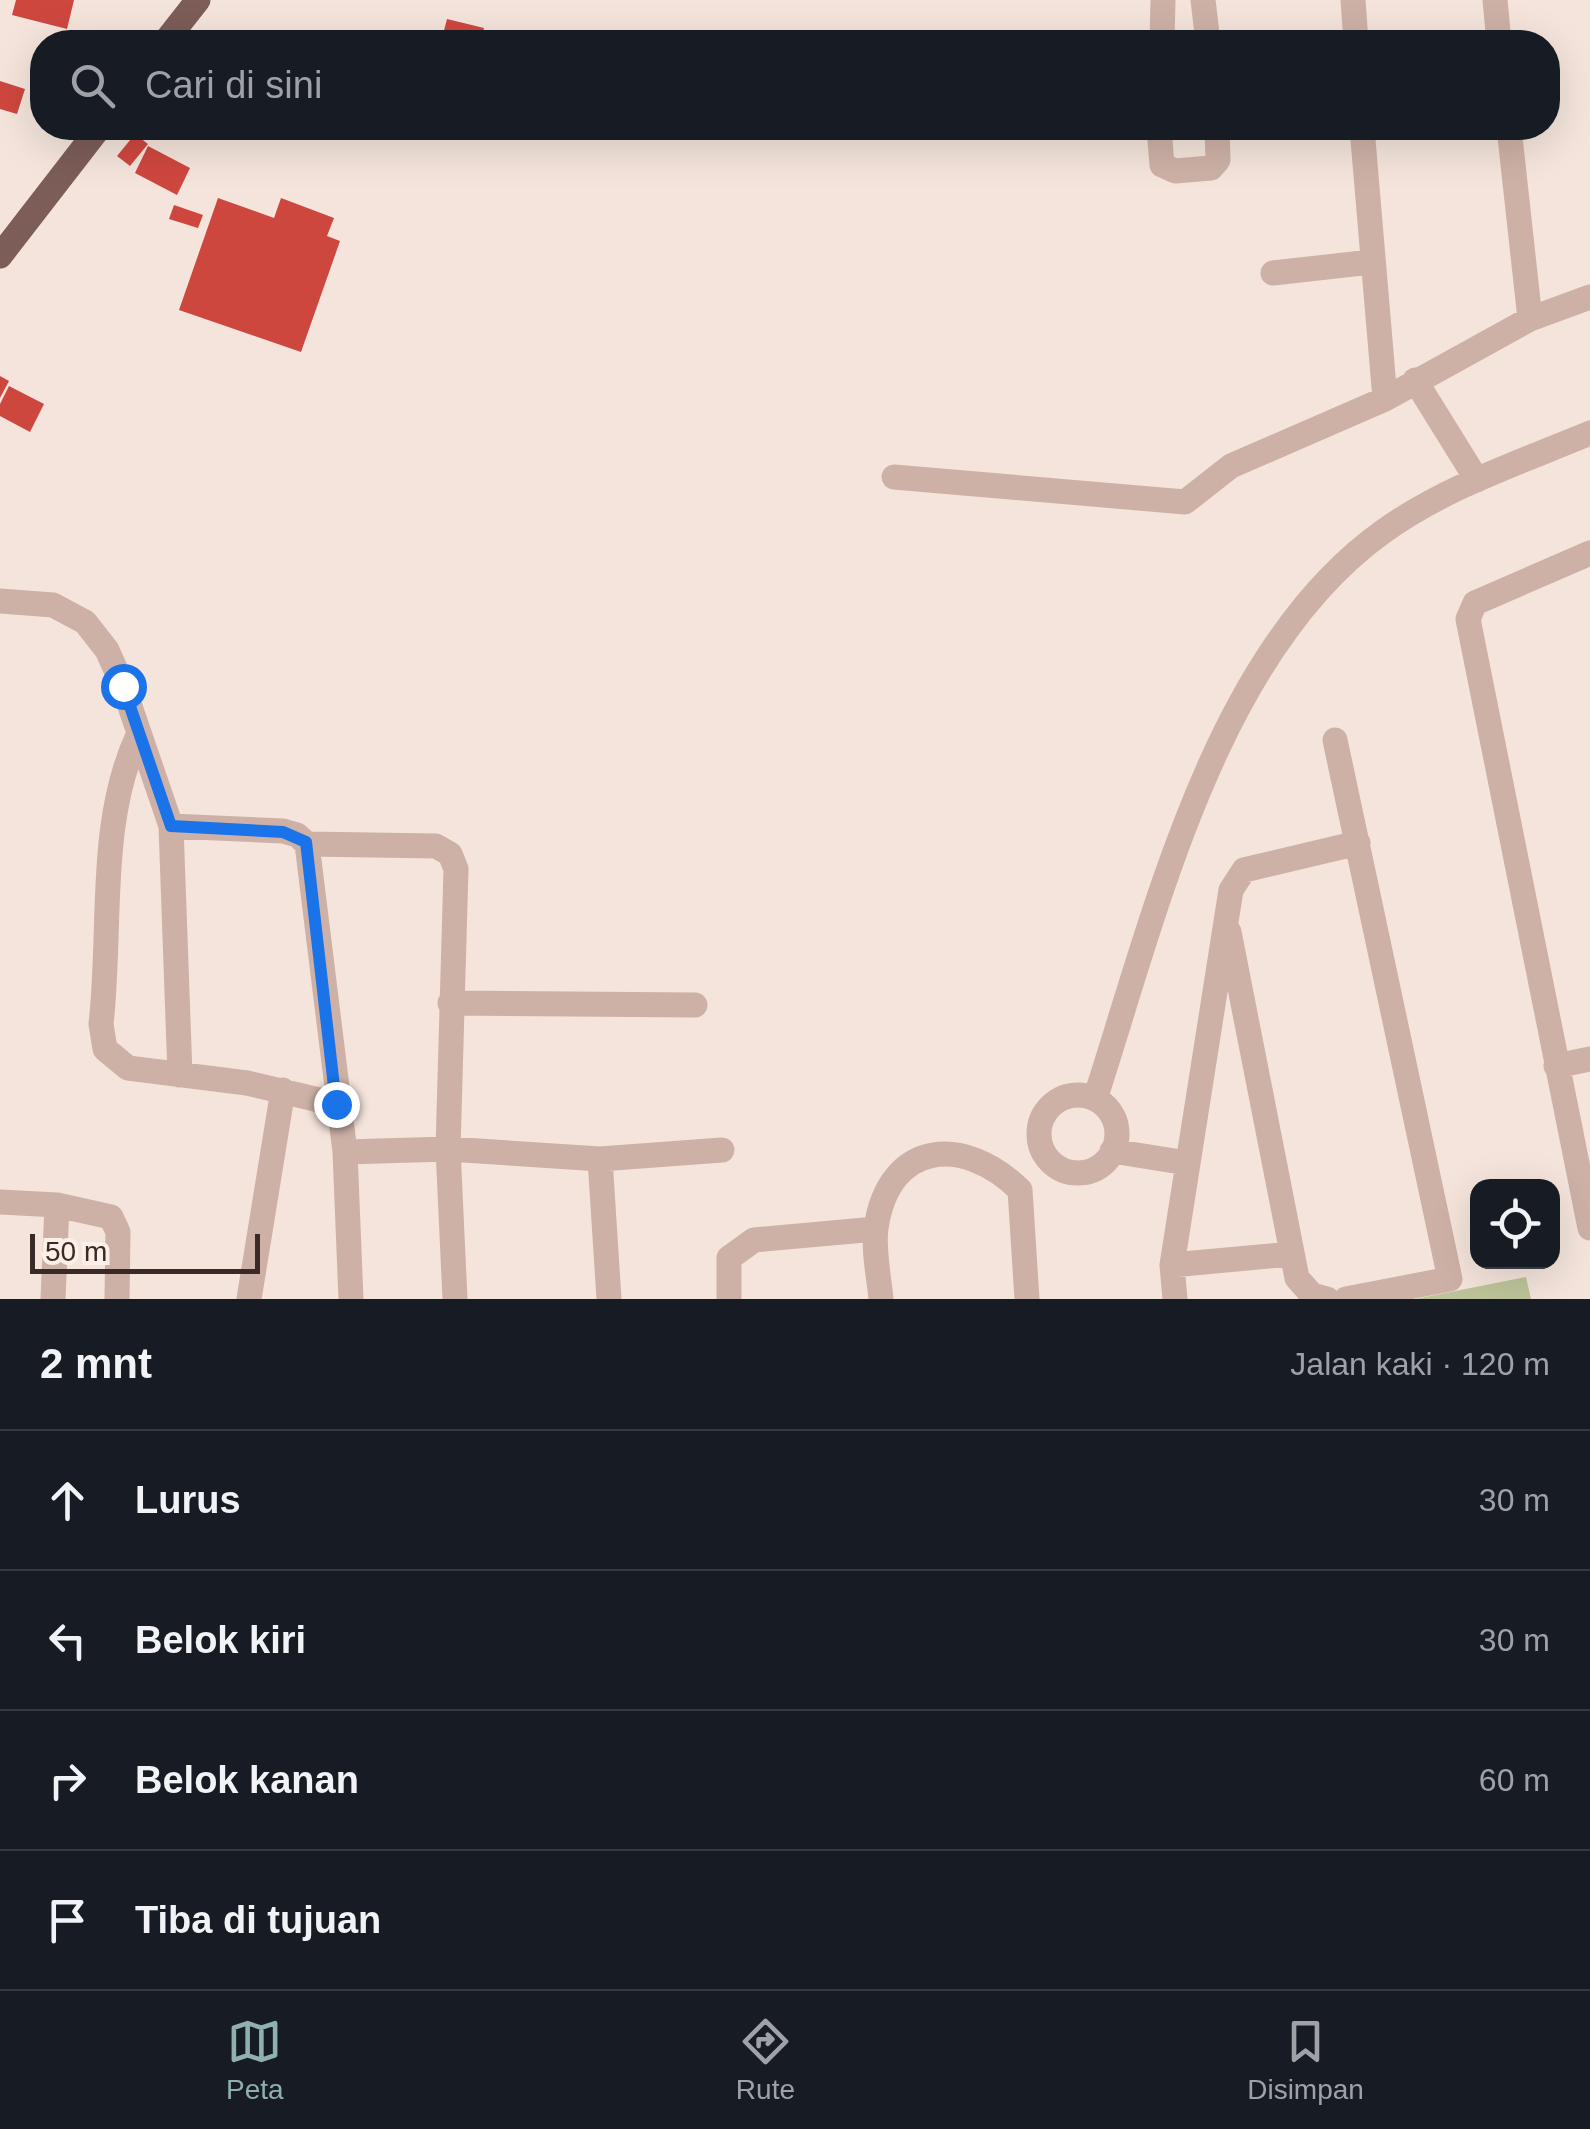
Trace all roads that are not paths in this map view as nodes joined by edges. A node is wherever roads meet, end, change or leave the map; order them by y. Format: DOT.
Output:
graph roads {
  1 [pos="198,0"];
  2 [pos="1163,0"];
  3 [pos="1203,0"];
  4 [pos="1353,0"];
  5 [pos="1495,0"];
  6 [pos="174,30"];
  7 [pos="1162,30"];
  8 [pos="1207,30"];
  9 [pos="1355,30"];
  10 [pos="1498,30"];
  11 [pos="90,140"];
  12 [pos="1160,140"];
  13 [pos="1218,140"];
  14 [pos="1363,140"];
  15 [pos="1510,140"];
  16 [pos="0,256"];
  17 [pos="1371,262"];
  18 [pos="1274,273"];
  19 [pos="1590,297"];
  20 [pos="1530,319"];
  21 [pos="1415,380"];
  22 [pos="1385,399"];
  23 [pos="1590,433"];
  24 [pos="894,477"];
  25 [pos="1477,480"];
  26 [pos="1590,553"];
  27 [pos="0,601"];
  28 [pos="139,733"];
  29 [pos="1336,740"];
  30 [pos="171,826"];
  31 [pos="1358,843"];
  32 [pos="307,844"];
  33 [pos="1226,912"];
  34 [pos="450,1002"];
  35 [pos="696,1005"];
  36 [pos="1590,1059"];
  37 [pos="1556,1066"];
  38 [pos="180,1076"];
  39 [pos="283,1090"];
  40 [pos="1094,1099"];
  41 [pos="336,1104"];
  42 [pos="448,1149"];
  43 [pos="722,1150"];
  44 [pos="346,1152"];
  45 [pos="1112,1152"];
  46 [pos="600,1159"];
  47 [pos="1050,1162"];
  48 [pos="1188,1162"];
  49 [pos="1020,1190"];
  50 [pos="0,1202"];
  51 [pos="57,1205"];
  52 [pos="876,1228"];
  53 [pos="1590,1228"];
  54 [pos="1291,1254"];
  55 [pos="1172,1264"];
  56 [pos="53,1299"];
  57 [pos="117,1299"];
  58 [pos="249,1299"];
  59 [pos="352,1299"];
  60 [pos="455,1299"];
  61 [pos="610,1299"];
  62 [pos="729,1299"];
  63 [pos="881,1299"];
  64 [pos="1028,1299"];
  65 [pos="1175,1299"];
  66 [pos="1326,1299"];
  67 [pos="1346,1299"];
  1 -- 6 [label="main road"];
  2 -- 7 [label="street"];
  3 -- 8 [label="street"];
  4 -- 9 [label="street"];
  5 -- 10 [label="street"];
  11 -- 16 [label="main road"];
  12 -- 13 [label="street"];
  14 -- 17 [label="street"];
  15 -- 20 [label="street"];
  17 -- 18 [label="street"];
  17 -- 22 [label="street"];
  19 -- 20 [label="street"];
  20 -- 21 [label="street"];
  21 -- 22 [label="street"];
  21 -- 25 [label="street"];
  22 -- 24 [label="street"];
  23 -- 25 [label="street"];
  25 -- 40 [label="street"];
  26 -- 37 [label="street"];
  27 -- 28 [label="street"];
  28 -- 30 [label="street"];
  28 -- 38 [label="street"];
  29 -- 31 [label="street"];
  30 -- 32 [label="street"];
  30 -- 38 [label="street"];
  31 -- 33 [label="street"];
  31 -- 67 [label="street"];
  32 -- 34 [label="street"];
  32 -- 41 [label="street"];
  33 -- 48 [label="street"];
  33 -- 54 [label="street"];
  34 -- 35 [label="street"];
  34 -- 42 [label="street"];
  36 -- 37 [label="street"];
  37 -- 53 [label="street"];
  38 -- 39 [label="street"];
  39 -- 41 [label="street"];
  39 -- 58 [label="street"];
  40 -- 45 [label="street"];
  40 -- 47 [label="street"];
  41 -- 44 [label="street"];
  42 -- 44 [label="street"];
  42 -- 46 [label="street"];
  42 -- 60 [label="street"];
  43 -- 46 [label="street"];
  44 -- 59 [label="street"];
  45 -- 47 [label="street"];
  45 -- 48 [label="street"];
  46 -- 61 [label="street"];
  47 -- 49 [label="street"];
  48 -- 55 [label="street"];
  49 -- 52 [label="street"];
  49 -- 64 [label="street"];
  50 -- 51 [label="street"];
  51 -- 56 [label="street"];
  51 -- 57 [label="street"];
  52 -- 62 [label="street"];
  52 -- 63 [label="street"];
  54 -- 55 [label="street"];
  54 -- 66 [label="street"];
  55 -- 65 [label="street"];
}
